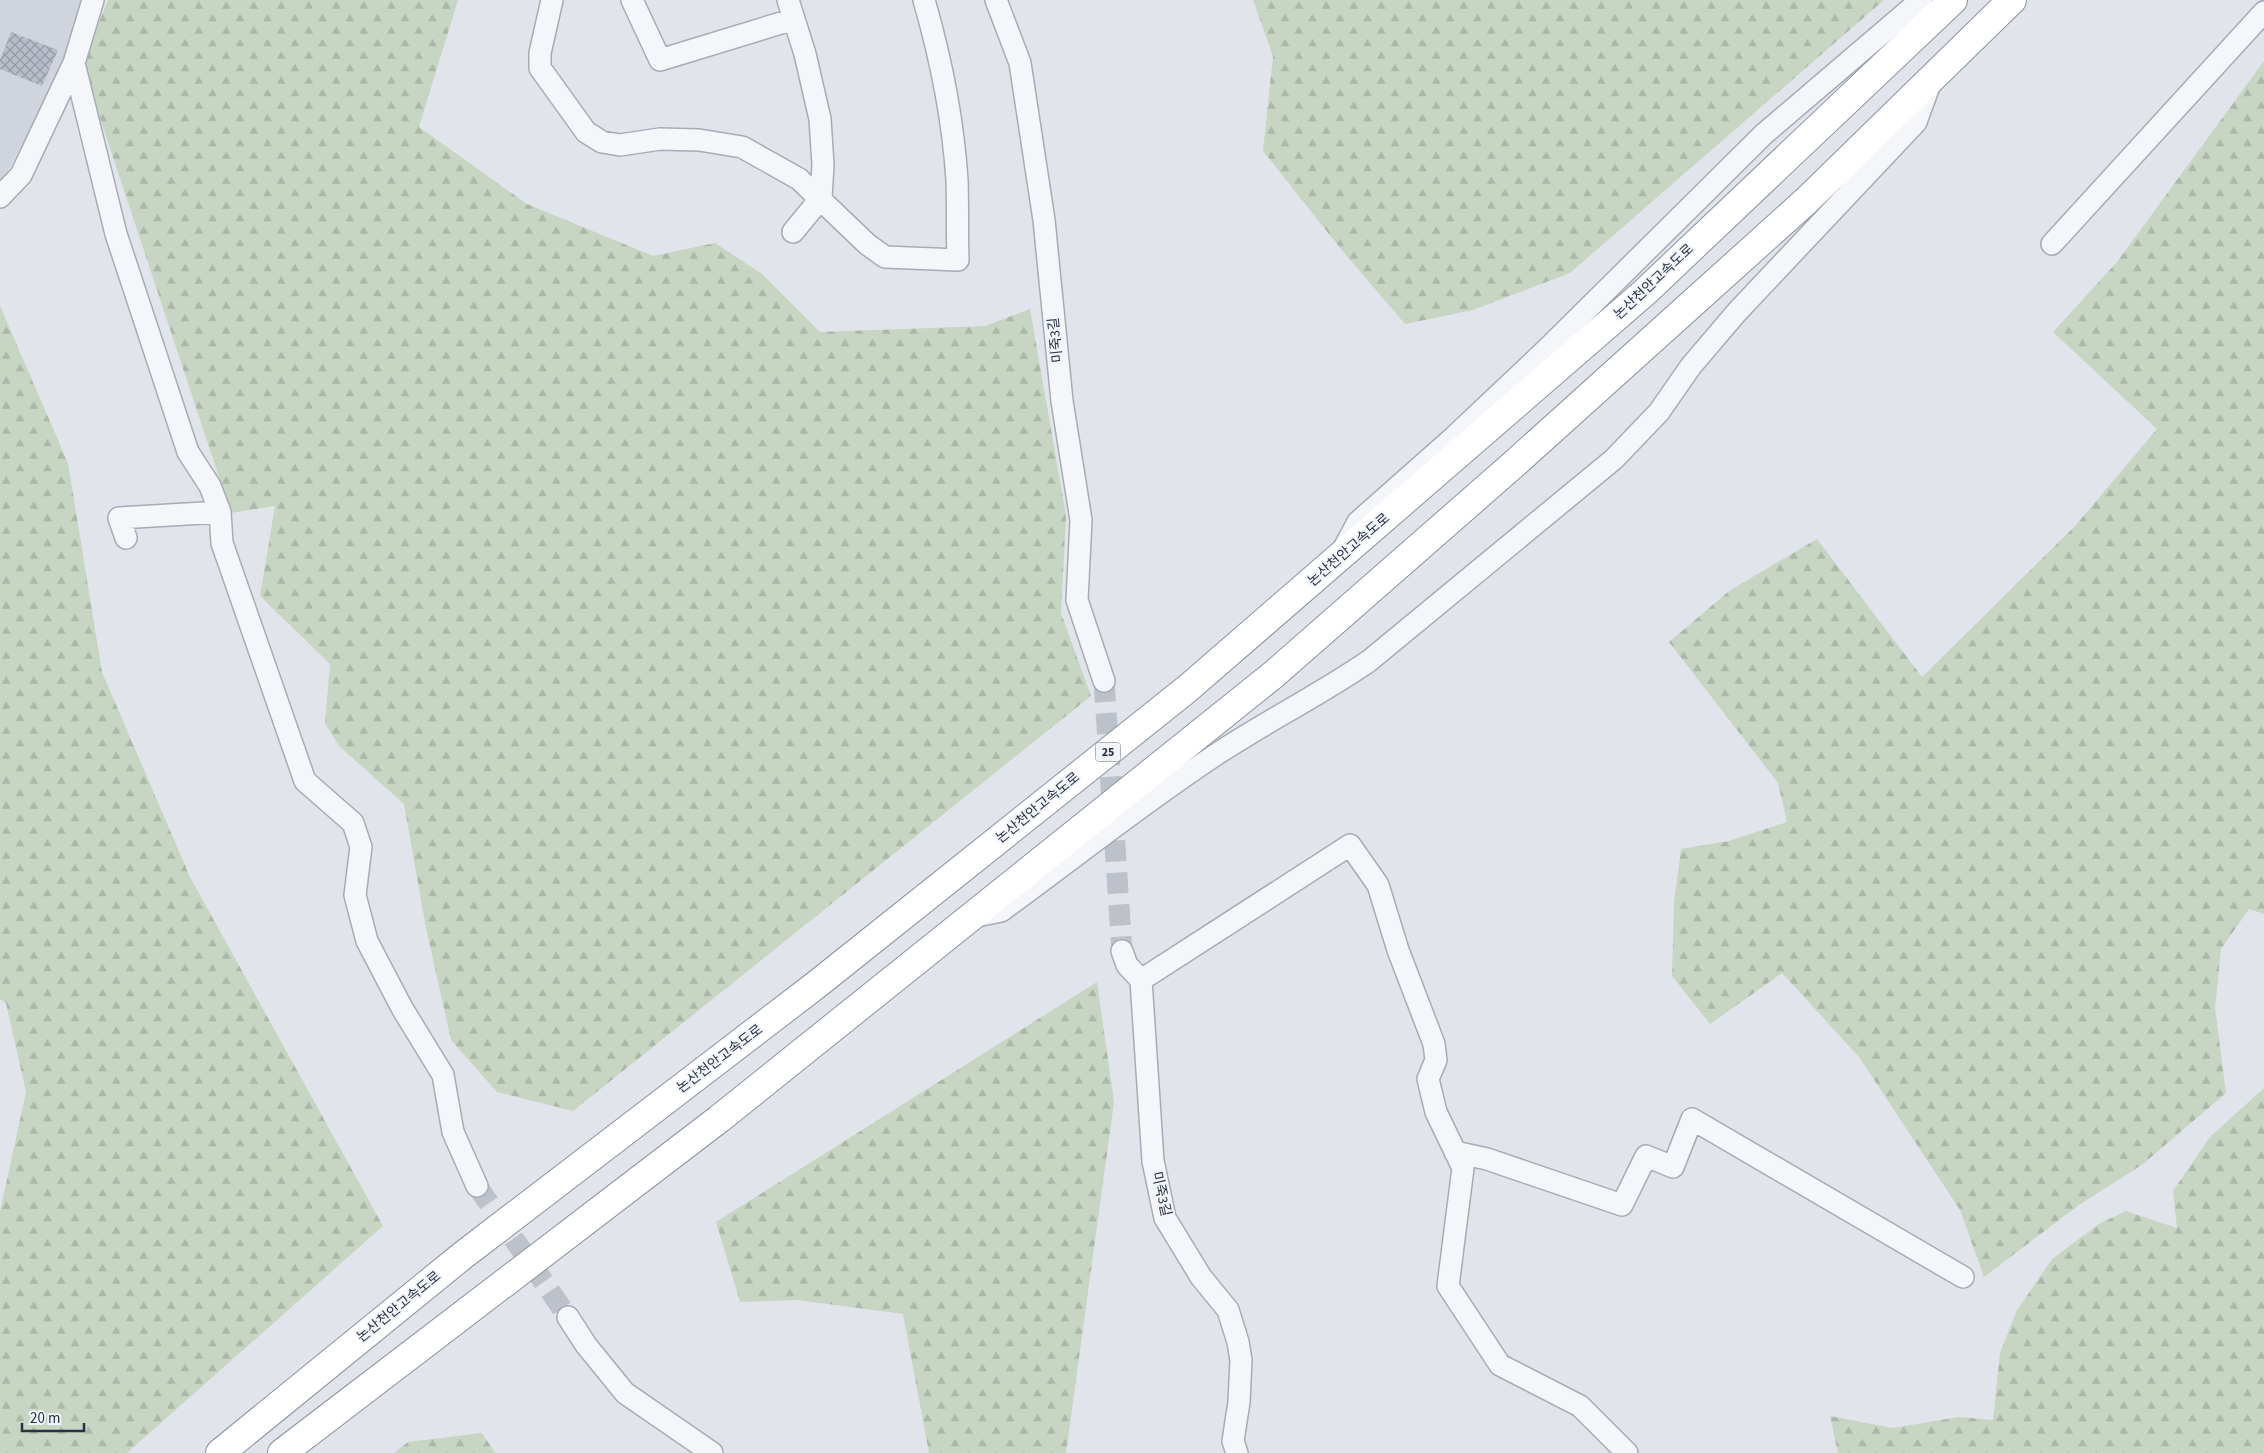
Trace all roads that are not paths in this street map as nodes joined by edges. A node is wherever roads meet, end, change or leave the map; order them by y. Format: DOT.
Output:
graph roads {
  1 [pos="93,0"];
  2 [pos="552,0"];
  3 [pos="632,0"];
  4 [pos="924,0"];
  5 [pos="996,0"];
  6 [pos="1921,0"];
  7 [pos="1953,0"];
  8 [pos="2012,0"];
  9 [pos="791,10"];
  10 [pos="2264,12"];
  11 [pos="74,63"];
  12 [pos="1932,81"];
  13 [pos="0,197"];
  14 [pos="821,198"];
  15 [pos="793,232"];
  16 [pos="2052,244"];
  17 [pos="220,512"];
  18 [pos="126,538"];
  19 [pos="1336,561"];
  20 [pos="1104,681"];
  21 [pos="966,918"];
  22 [pos="1122,951"];
  23 [pos="1141,980"];
  24 [pos="1455,1152"];
  25 [pos="477,1186"];
  26 [pos="1963,1277"];
  27 [pos="568,1317"];
  28 [pos="1233,1449"];
  29 [pos="220,1453"];
  30 [pos="282,1453"];
  31 [pos="712,1453"];
  32 [pos="1627,1453"];
  1 -- 11 [label="street"];
  2 -- 14 [label="street"];
  3 -- 9 [label="street"];
  4 -- 14 [label="street"];
  5 -- 20 [label="street, 미죽3길"];
  6 -- 19 [label="street"];
  7 -- 19 [label="highway, 논산천안고속도로 / 25"];
  8 -- 12 [label="highway"];
  9 -- 14 [label="street"];
  10 -- 16 [label="street"];
  11 -- 13 [label="street"];
  11 -- 17 [label="street"];
  12 -- 21 [label="highway"];
  12 -- 21 [label="street"];
  14 -- 15 [label="street"];
  17 -- 18 [label="street"];
  17 -- 25 [label="street"];
  19 -- 29 [label="highway, 논산천안고속도로 / 25"];
  21 -- 30 [label="highway"];
  22 -- 23 [label="street"];
  23 -- 24 [label="street"];
  23 -- 28 [label="street, 미죽3길"];
  24 -- 26 [label="street"];
  24 -- 32 [label="street"];
  27 -- 31 [label="street"];
}
